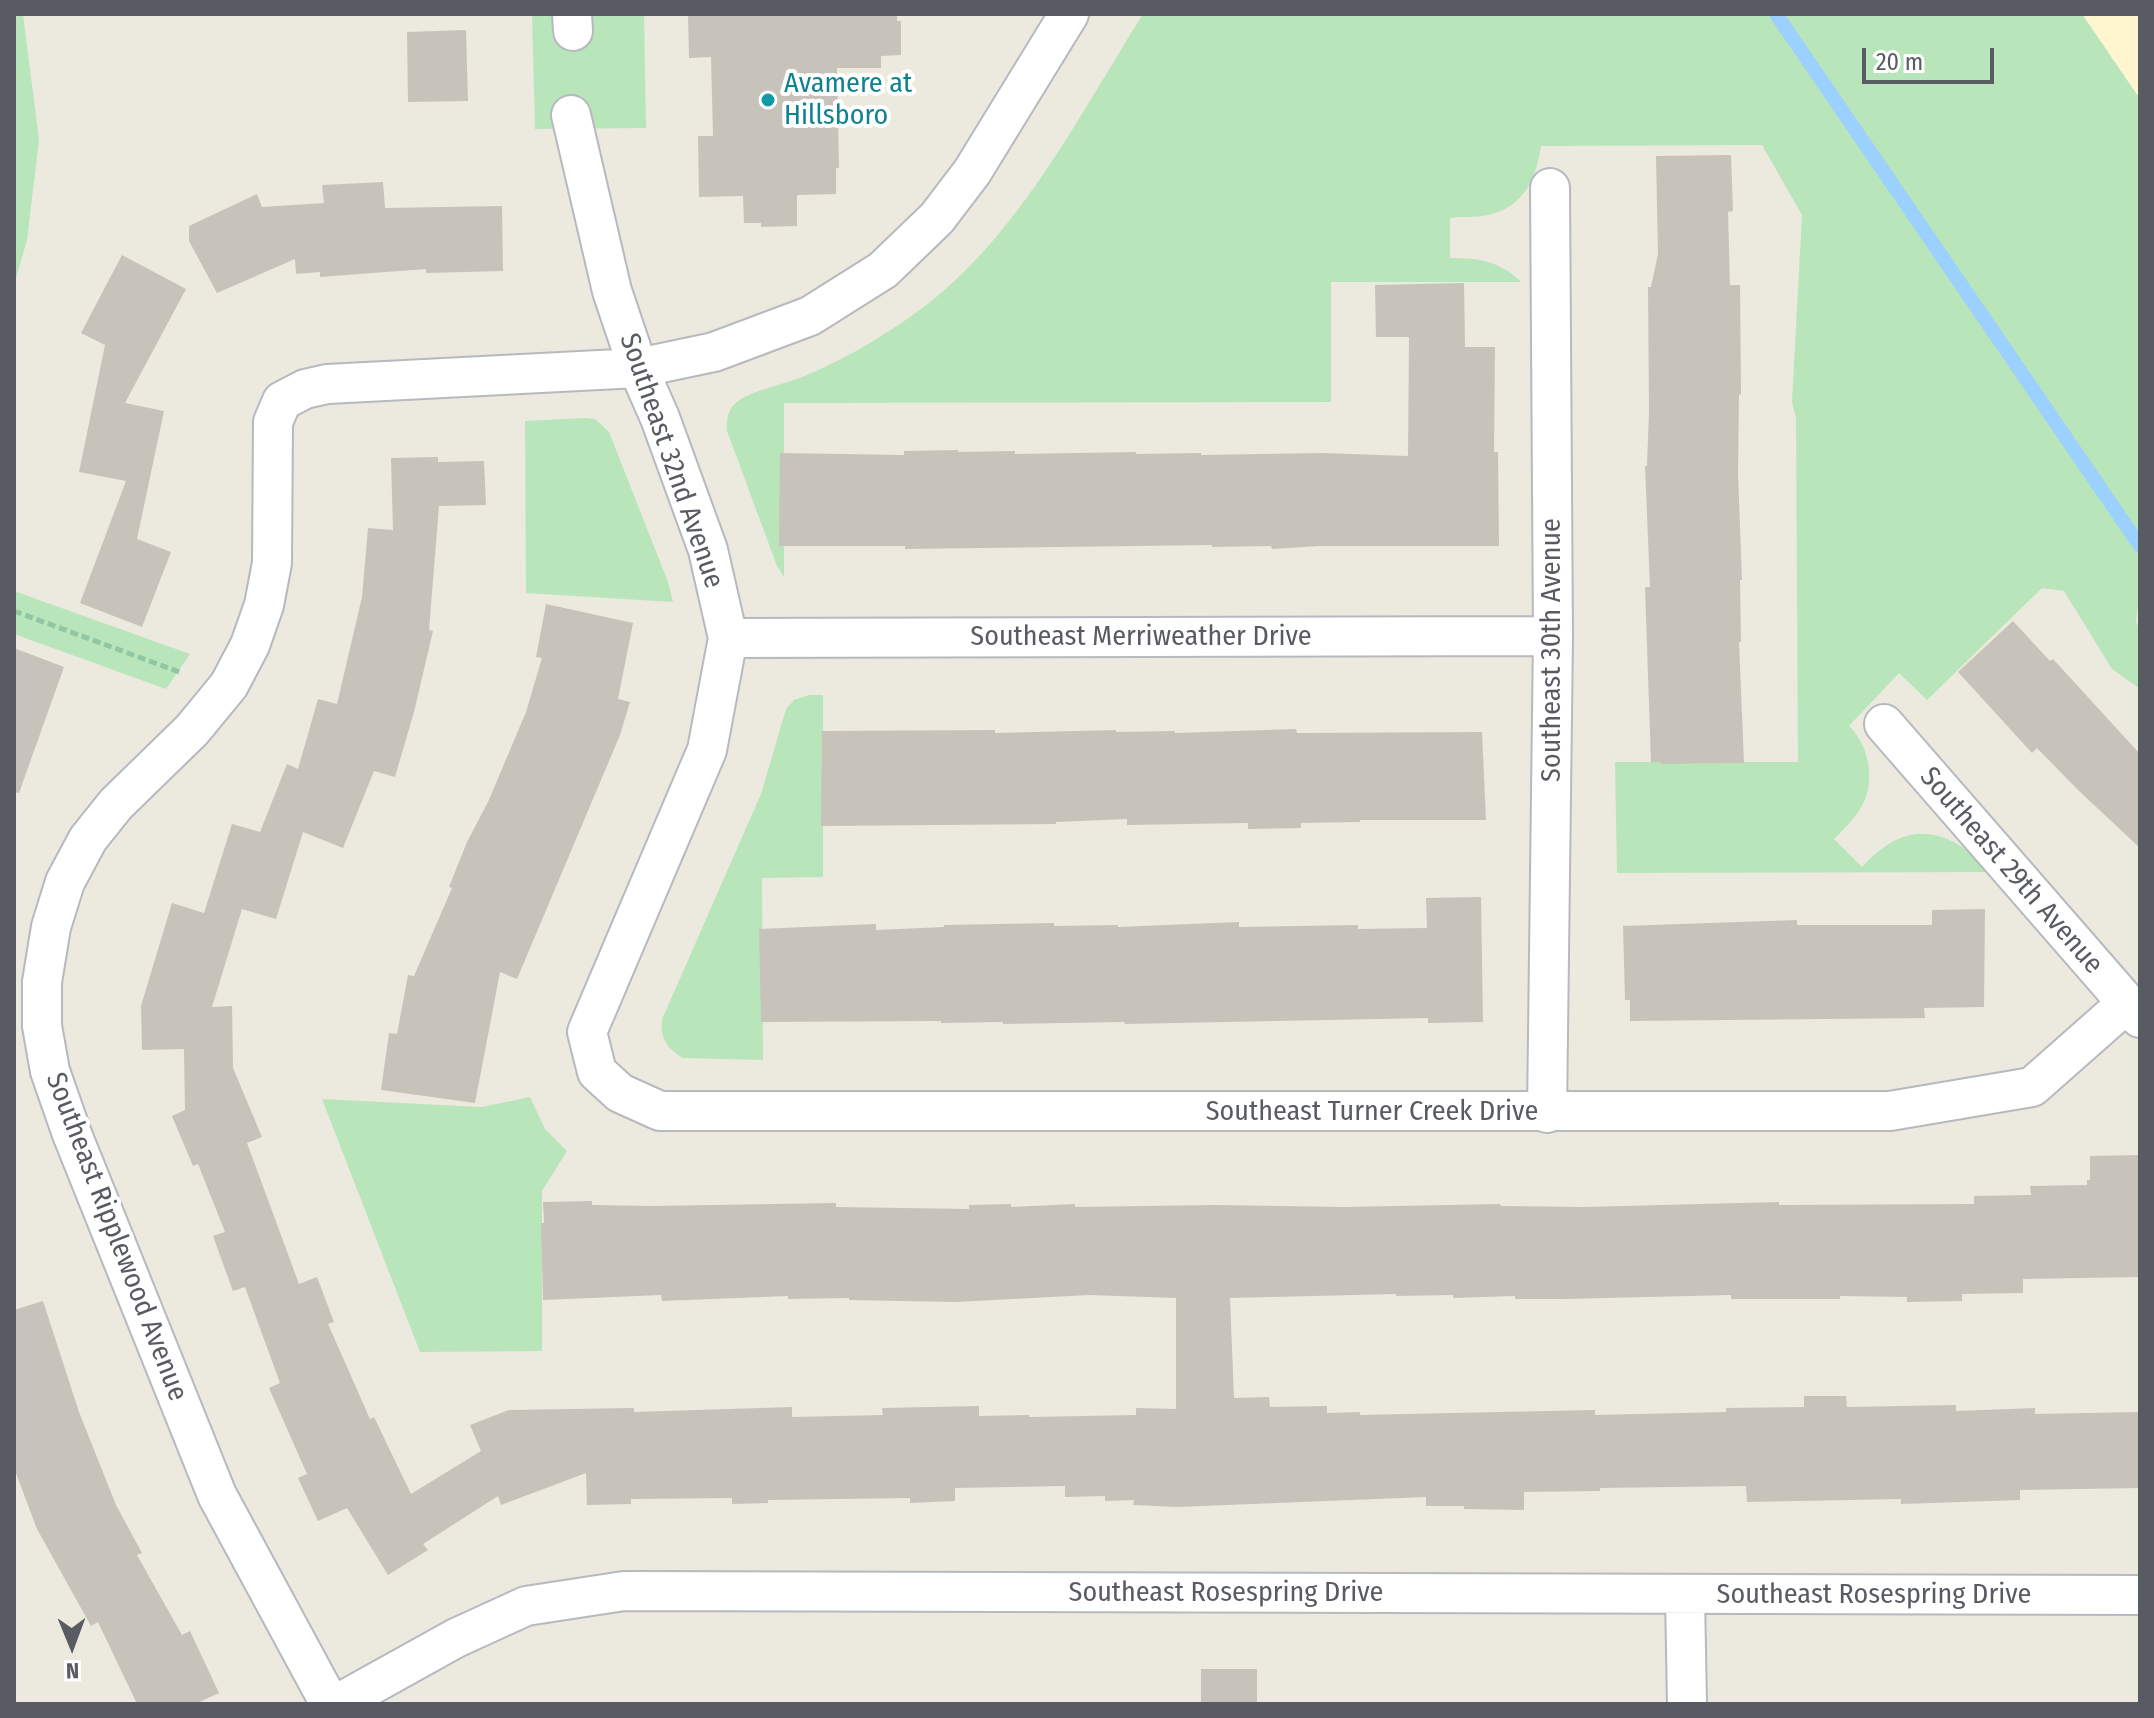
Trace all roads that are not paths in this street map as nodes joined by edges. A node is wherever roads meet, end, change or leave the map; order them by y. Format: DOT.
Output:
graph roads {
  1 [pos="1069,14"];
  2 [pos="571,115"];
  3 [pos="1550,188"];
  4 [pos="638,368"];
  5 [pos="1553,636"];
  6 [pos="728,638"];
  7 [pos="1884,724"];
  8 [pos="2133,1011"];
  9 [pos="597,1072"];
  10 [pos="1547,1113"];
  11 [pos="1685,1595"];
  12 [pos="2140,1595"];
  13 [pos="330,1704"];
  14 [pos="337,1704"];
  15 [pos="1687,1704"];
  1 -- 4 [label="street"];
  2 -- 4 [label="street, Southeast 32nd Avenue"];
  3 -- 5 [label="street, Southeast 30th Avenue"];
  4 -- 6 [label="street, Southeast 32nd Avenue"];
  4 -- 13 [label="street, Southeast Ripplewood Avenue"];
  5 -- 6 [label="street, Southeast Merriweather Drive"];
  5 -- 10 [label="street, Southeast 30th Avenue"];
  6 -- 9 [label="street, Southeast 32nd Avenue"];
  7 -- 8 [label="street, Southeast 29th Avenue"];
  8 -- 10 [label="street, Southeast Turner Creek Drive"];
  9 -- 10 [label="street, Southeast Turner Creek Drive"];
  11 -- 12 [label="street, Southeast Rosespring Drive"];
  11 -- 14 [label="street, Southeast Rosespring Drive"];
  11 -- 15 [label="street"];
}
